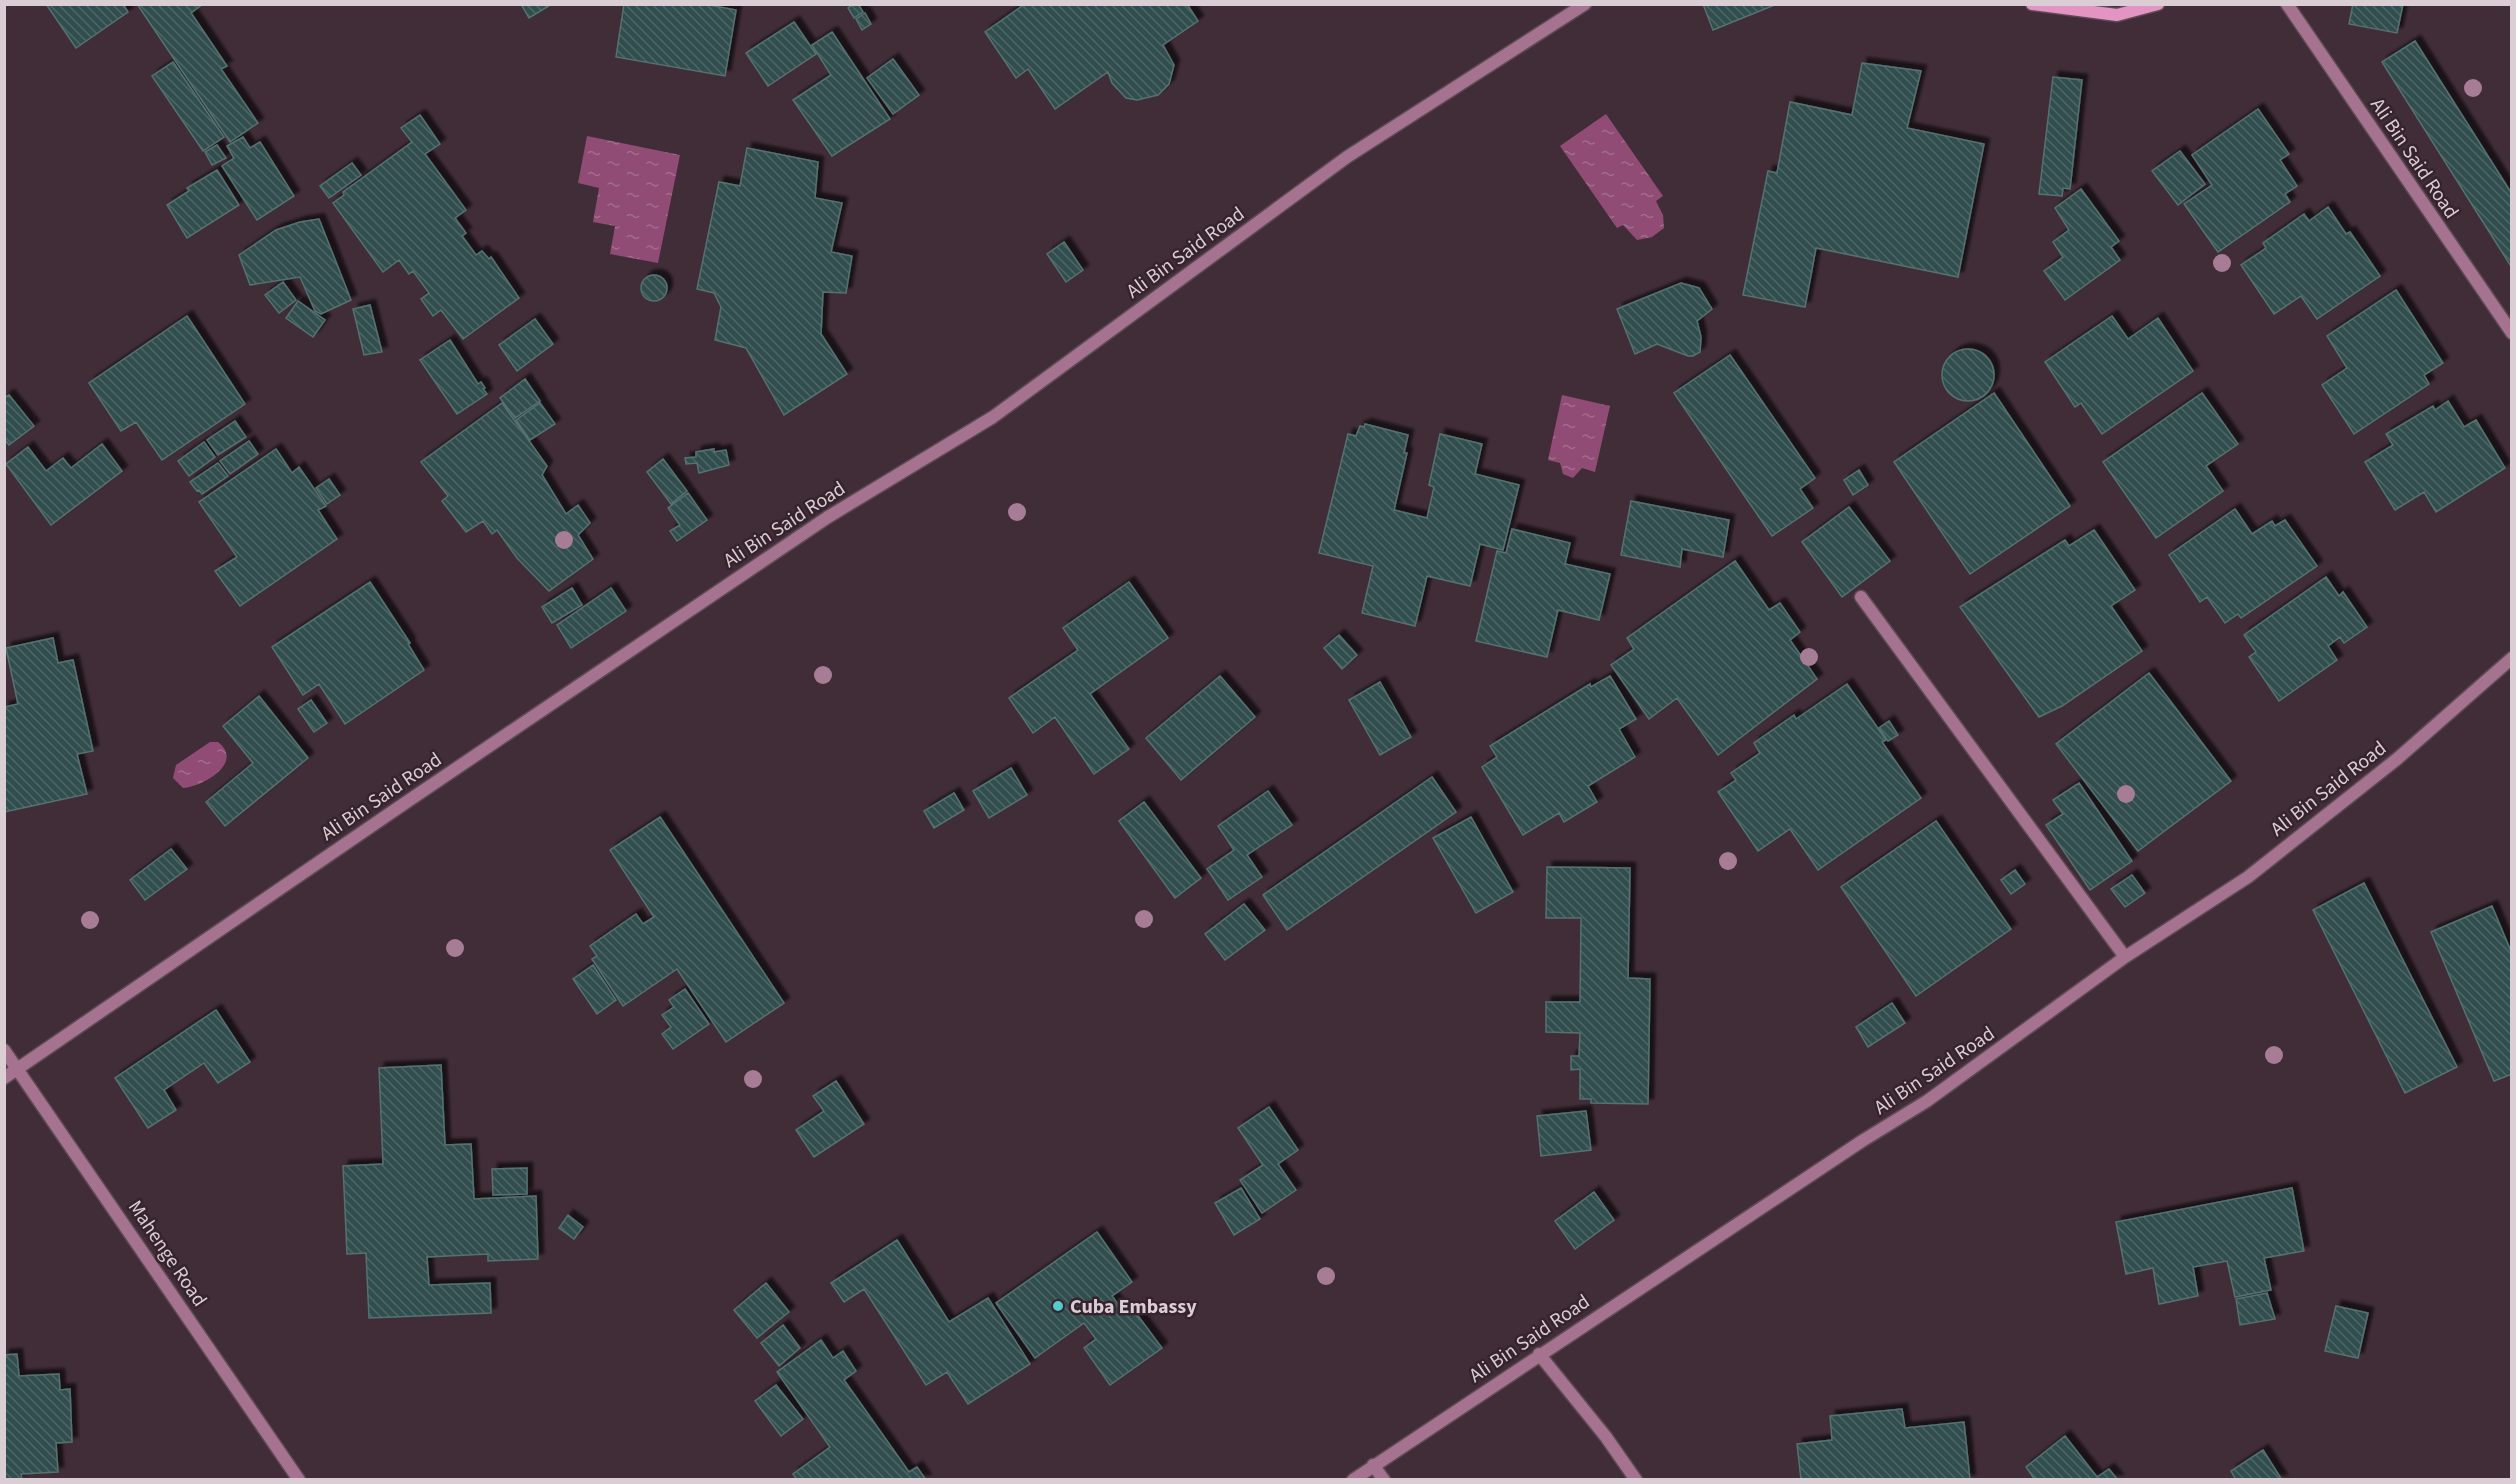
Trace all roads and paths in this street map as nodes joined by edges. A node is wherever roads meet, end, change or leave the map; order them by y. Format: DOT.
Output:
graph roads {
  1 [pos="1585,4"];
  2 [pos="2032,4"];
  3 [pos="2158,4"];
  4 [pos="2287,4"];
  5 [pos="2511,333"];
  6 [pos="1861,597"];
  7 [pos="2511,658"];
  8 [pos="2125,957"];
  9 [pos="4,1050"];
  10 [pos="19,1070"];
  11 [pos="4,1078"];
  12 [pos="1539,1354"];
  13 [pos="1373,1465"];
  14 [pos="299,1479"];
  15 [pos="1353,1479"];
  16 [pos="1384,1479"];
  17 [pos="1636,1479"];
  1 -- 10 [label="street, Ali Bin Said Road"];
  2 -- 3 [label="street"];
  4 -- 5 [label="street, Ali Bin Said Road"];
  6 -- 8 [label="street"];
  7 -- 8 [label="street, Ali Bin Said Road"];
  8 -- 12 [label="street, Ali Bin Said Road"];
  9 -- 10 [label="street, Mahenge Road"];
  10 -- 11 [label="street, Ali Bin Said Road"];
  10 -- 14 [label="street, Mahenge Road"];
  12 -- 13 [label="street, Ali Bin Said Road"];
  12 -- 17 [label="street"];
  13 -- 15 [label="street, Ali Bin Said Road"];
  13 -- 16 [label="street"];
}
